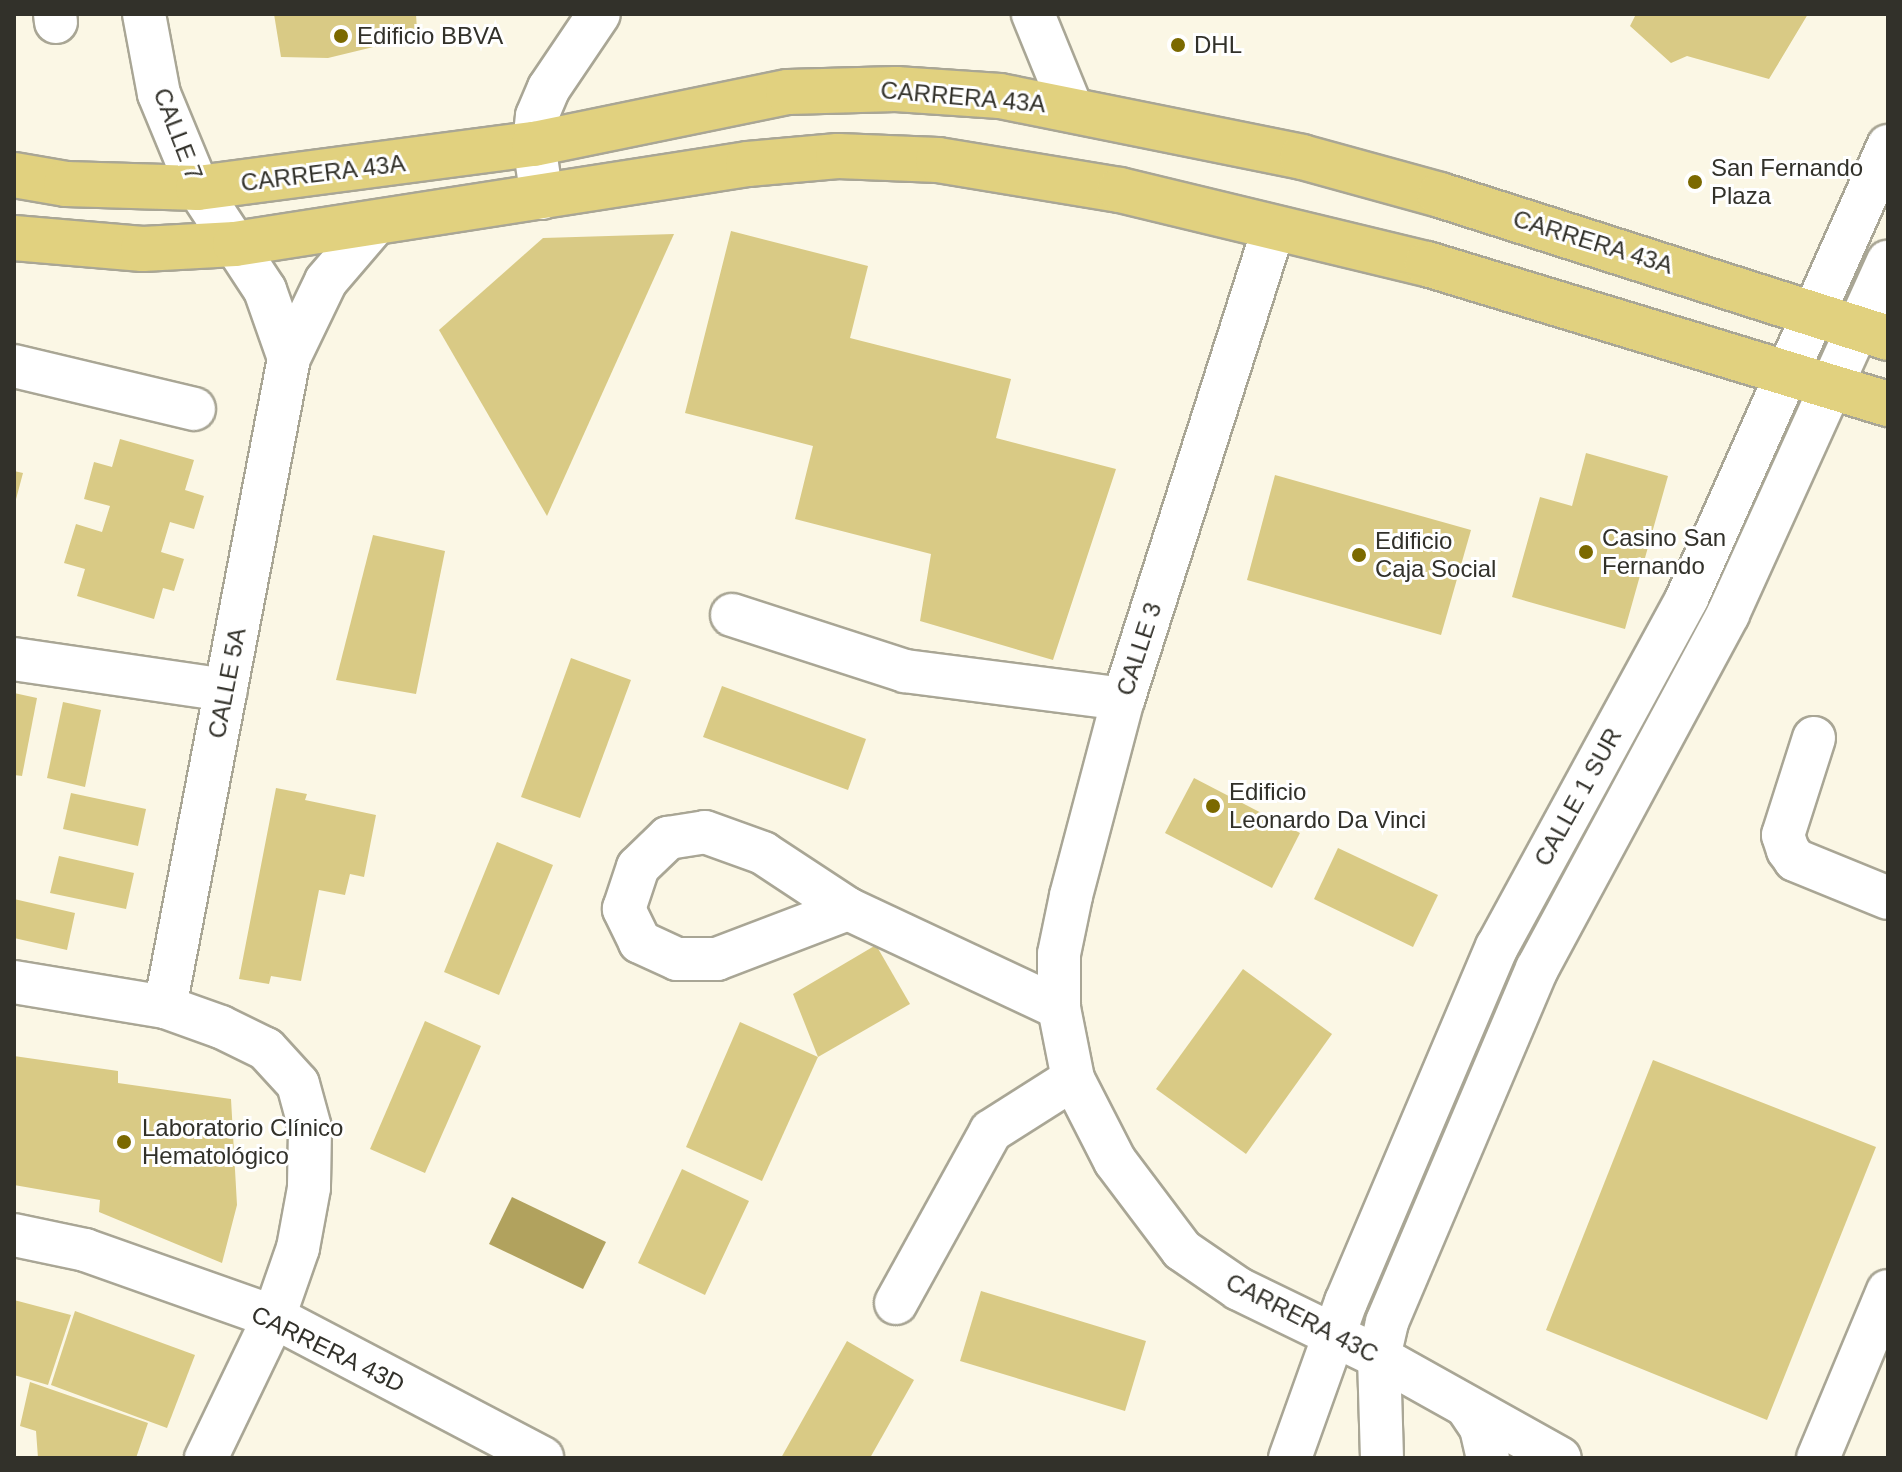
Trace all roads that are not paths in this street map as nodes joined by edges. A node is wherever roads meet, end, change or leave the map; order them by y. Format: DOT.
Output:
graph roads {
  1 [pos="144,14"];
  2 [pos="599,14"];
  3 [pos="1033,14"];
  4 [pos="1071,107"];
  5 [pos="534,144"];
  6 [pos="1888,146"];
  7 [pos="14,175"];
  8 [pos="198,188"];
  9 [pos="542,198"];
  10 [pos="374,225"];
  11 [pos="1274,227"];
  12 [pos="14,238"];
  13 [pos="235,244"];
  14 [pos="1888,262"];
  15 [pos="1812,311"];
  16 [pos="1873,333"];
  17 [pos="289,358"];
  18 [pos="14,366"];
  19 [pos="1787,369"];
  20 [pos="1832,384"];
  21 [pos="1888,404"];
  22 [pos="194,409"];
  23 [pos="732,615"];
  24 [pos="14,659"];
  25 [pos="226,690"];
  26 [pos="1123,699"];
  27 [pos="1814,738"];
  28 [pos="1888,898"];
  29 [pos="848,909"];
  30 [pos="14,982"];
  31 [pos="165,1007"];
  32 [pos="1059,1008"];
  33 [pos="1073,1079"];
  34 [pos="14,1235"];
  35 [pos="896,1303"];
  36 [pos="1884,1311"];
  37 [pos="274,1317"];
  38 [pos="1335,1335"];
  39 [pos="1379,1357"];
  40 [pos="1467,1407"];
  41 [pos="206,1458"];
  42 [pos="542,1458"];
  43 [pos="1290,1458"];
  44 [pos="1382,1458"];
  45 [pos="1488,1458"];
  46 [pos="1560,1458"];
  47 [pos="1818,1458"];
  1 -- 8 [label="street, CALLE 7"];
  2 -- 5 [label="street"];
  3 -- 4 [label="street"];
  4 -- 5 [label="main road, CARRERA 43A"];
  4 -- 15 [label="main road, CARRERA 43A"];
  5 -- 8 [label="main road, CARRERA 43A"];
  5 -- 9 [label="street"];
  6 -- 15 [label="street, CALLE 1 SUR"];
  7 -- 8 [label="main road, CARRERA 43A"];
  8 -- 13 [label="street, CALLE 7"];
  9 -- 10 [label="main road"];
  9 -- 11 [label="main road"];
  10 -- 13 [label="main road"];
  10 -- 17 [label="street, CALLE 5A"];
  11 -- 19 [label="main road"];
  11 -- 26 [label="street, CALLE 3"];
  12 -- 13 [label="main road"];
  13 -- 17 [label="street"];
  14 -- 16 [label="street, CALLE 1 SUR"];
  15 -- 16 [label="main road, CARRERA 43A"];
  15 -- 19 [label="street, CALLE 1 SUR"];
  16 -- 20 [label="street, CALLE 1 SUR"];
  17 -- 25 [label="street, CALLE 5A"];
  18 -- 22 [label="street"];
  19 -- 20 [label="main road"];
  19 -- 38 [label="street, CALLE 1 SUR"];
  20 -- 21 [label="main road"];
  20 -- 39 [label="street, CALLE 1 SUR"];
  23 -- 26 [label="street"];
  24 -- 25 [label="street"];
  25 -- 31 [label="street, CALLE 5A"];
  26 -- 32 [label="street, CALLE 3"];
  27 -- 28 [label="street"];
  29 -- 29 [label="street"];
  29 -- 32 [label="street"];
  30 -- 31 [label="street"];
  31 -- 37 [label="street"];
  32 -- 33 [label="street, CALLE 3"];
  33 -- 35 [label="street"];
  33 -- 38 [label="street, CARRERA 43C"];
  34 -- 37 [label="street, CARRERA 43D"];
  36 -- 47 [label="street"];
  37 -- 41 [label="street"];
  37 -- 42 [label="street, CARRERA 43D"];
  38 -- 39 [label="street, CARRERA 43C"];
  38 -- 43 [label="street, CALLE 1 SUR"];
  39 -- 40 [label="street, CARRERA 43C"];
  39 -- 44 [label="street, CALLE 1 SUR"];
  40 -- 45 [label="street"];
  40 -- 46 [label="street, CARRERA 43C"];
}
